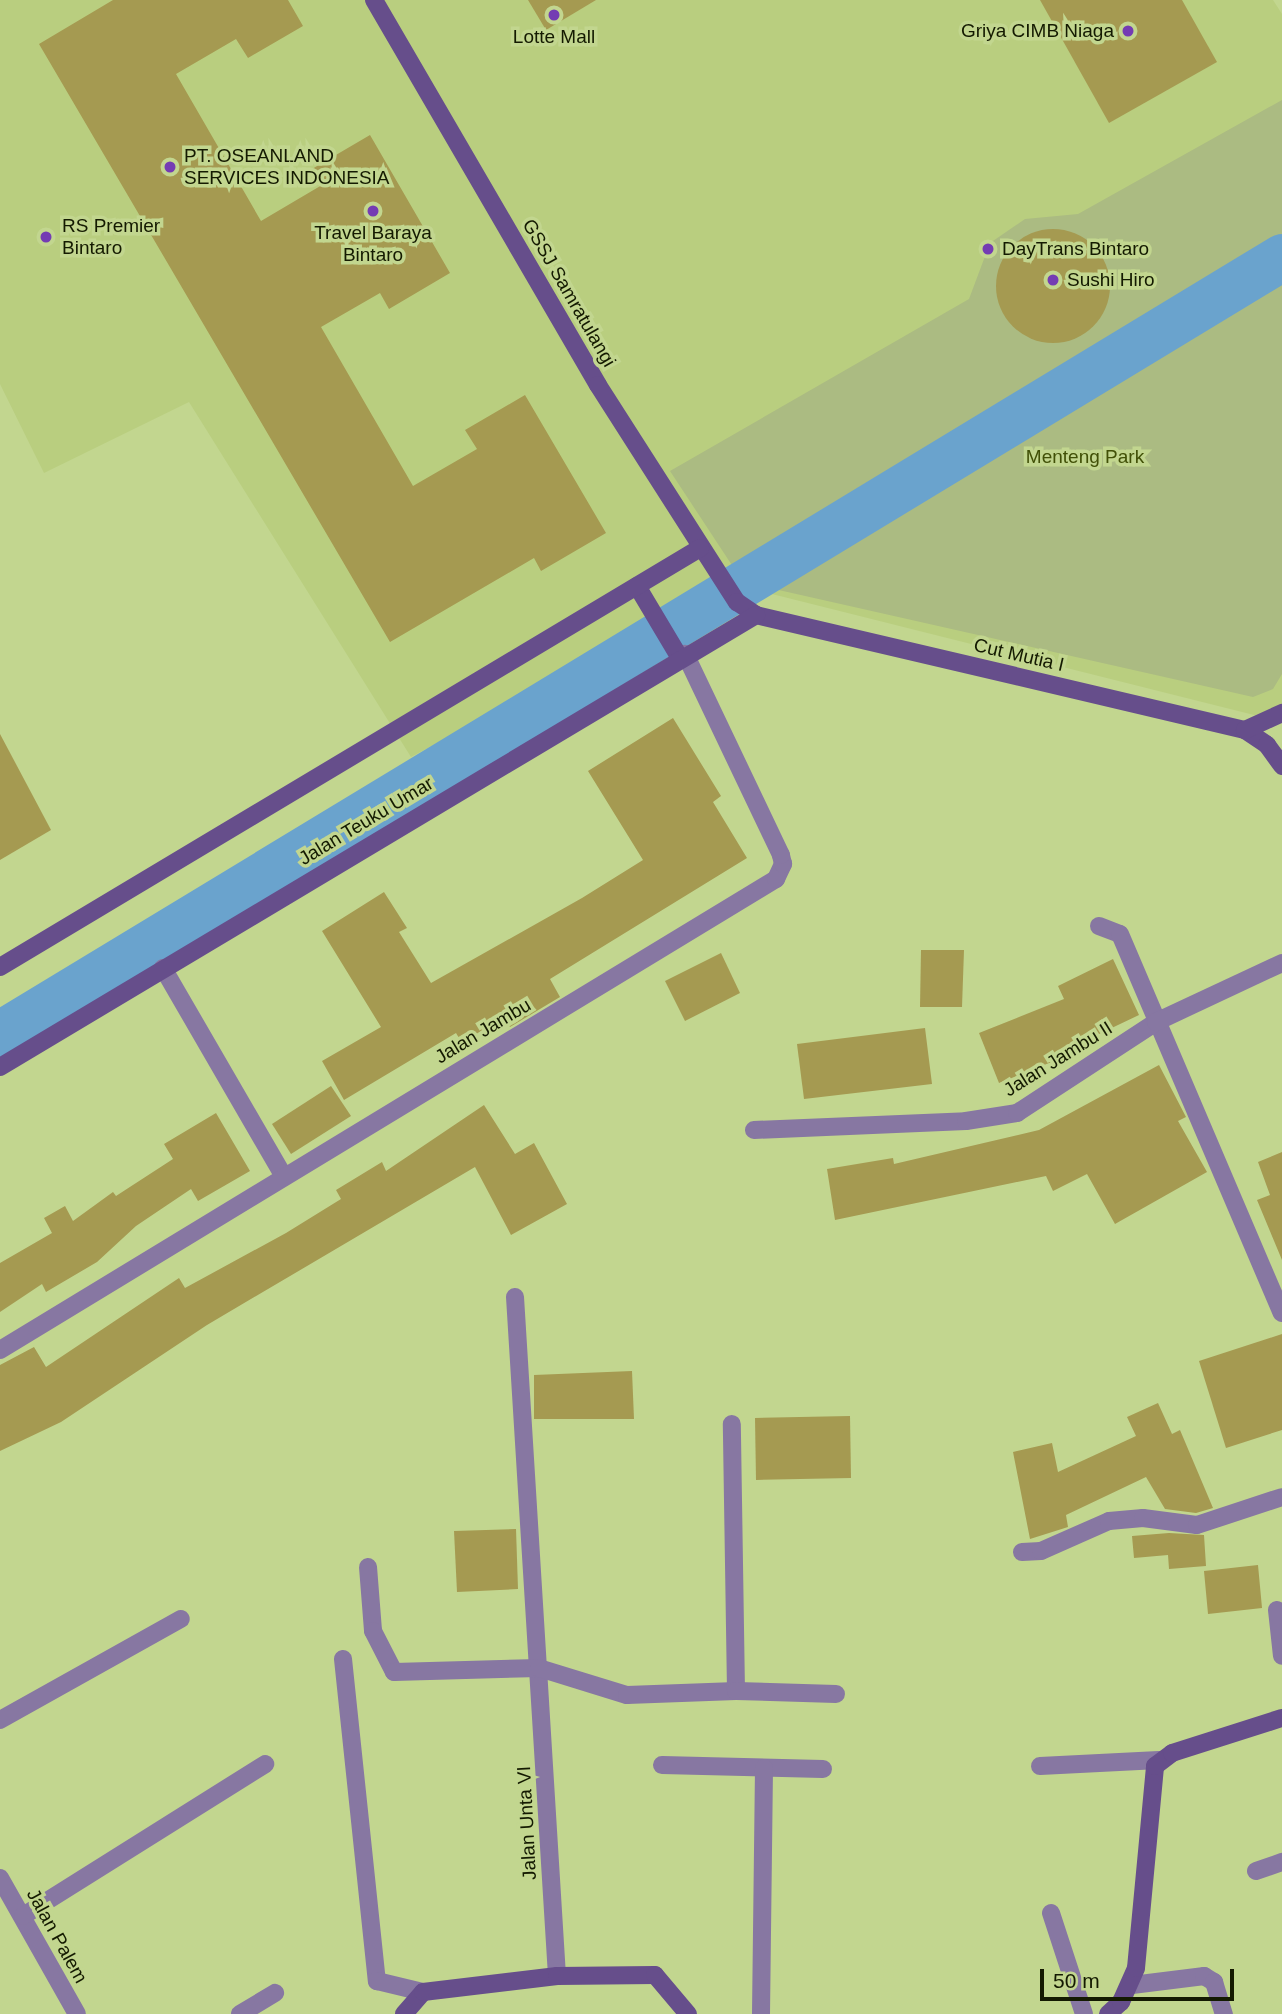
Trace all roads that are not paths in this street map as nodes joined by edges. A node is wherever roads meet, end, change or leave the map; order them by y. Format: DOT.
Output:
graph roads {
  1 [pos="374,0"];
  2 [pos="700,548"];
  3 [pos="637,586"];
  4 [pos="737,602"];
  5 [pos="756,615"];
  6 [pos="682,656"];
  7 [pos="1282,713"];
  8 [pos="1245,730"];
  9 [pos="1282,765"];
  10 [pos="1099,926"];
  11 [pos="1282,963"];
  12 [pos="0,967"];
  13 [pos="163,968"];
  14 [pos="1156,1022"];
  15 [pos="0,1068"];
  16 [pos="754,1130"];
  17 [pos="284,1177"];
  18 [pos="514,1297"];
  19 [pos="1282,1313"];
  20 [pos="0,1350"];
  21 [pos="732,1424"];
  22 [pos="1282,1497"];
  23 [pos="1022,1552"];
  24 [pos="368,1567"];
  25 [pos="1277,1610"];
  26 [pos="181,1619"];
  27 [pos="1282,1656"];
  28 [pos="343,1659"];
  29 [pos="539,1668"];
  30 [pos="736,1691"];
  31 [pos="836,1694"];
  32 [pos="1282,1718"];
  33 [pos="0,1720"];
  34 [pos="1159,1760"];
  35 [pos="265,1764"];
  36 [pos="662,1765"];
  37 [pos="1040,1766"];
  38 [pos="764,1768"];
  39 [pos="823,1769"];
  40 [pos="1282,1862"];
  41 [pos="1256,1871"];
  42 [pos="0,1878"];
  43 [pos="1051,1913"];
  44 [pos="23,1916"];
  45 [pos="557,1976"];
  46 [pos="1132,1985"];
  47 [pos="423,1992"];
  48 [pos="275,1993"];
  49 [pos="77,2014"];
  50 [pos="240,2014"];
  51 [pos="404,2014"];
  52 [pos="688,2014"];
  53 [pos="761,2014"];
  54 [pos="1084,2014"];
  55 [pos="1108,2014"];
  56 [pos="1224,2014"];
  1 -- 2 [label="main road, GSSJ Samratulangi"];
  2 -- 3 [label="main road"];
  2 -- 4 [label="main road, GSSJ Samratulangi"];
  3 -- 6 [label="main road"];
  3 -- 12 [label="main road"];
  4 -- 5 [label="main road, Cut Mutia I"];
  5 -- 6 [label="main road, Jalan Teuku Umar"];
  5 -- 8 [label="main road, Cut Mutia I"];
  6 -- 13 [label="main road, Jalan Teuku Umar"];
  6 -- 17 [label="street, Jalan Jambu"];
  7 -- 8 [label="main road"];
  8 -- 9 [label="main road, Cut Mutia I"];
  10 -- 14 [label="street"];
  11 -- 14 [label="street, Jalan Jambu II"];
  13 -- 15 [label="main road, Jalan Teuku Umar"];
  13 -- 17 [label="street"];
  14 -- 16 [label="street, Jalan Jambu II"];
  14 -- 19 [label="street"];
  17 -- 20 [label="street, Jalan Jambu"];
  18 -- 29 [label="street, Jalan Unta VI"];
  21 -- 30 [label="street"];
  22 -- 23 [label="street"];
  24 -- 29 [label="street"];
  25 -- 27 [label="street"];
  26 -- 33 [label="street"];
  28 -- 47 [label="street"];
  29 -- 30 [label="street"];
  29 -- 45 [label="street, Jalan Unta VI"];
  30 -- 31 [label="street"];
  32 -- 34 [label="main road"];
  34 -- 37 [label="street"];
  34 -- 46 [label="main road"];
  35 -- 44 [label="street"];
  36 -- 38 [label="street"];
  38 -- 39 [label="street"];
  38 -- 53 [label="street"];
  40 -- 41 [label="street"];
  42 -- 44 [label="street, Jalan Palem"];
  43 -- 54 [label="street"];
  44 -- 49 [label="street, Jalan Palem"];
  45 -- 47 [label="main road"];
  45 -- 52 [label="main road"];
  46 -- 55 [label="main road"];
  46 -- 56 [label="street"];
  47 -- 51 [label="main road"];
  48 -- 50 [label="street"];
}
